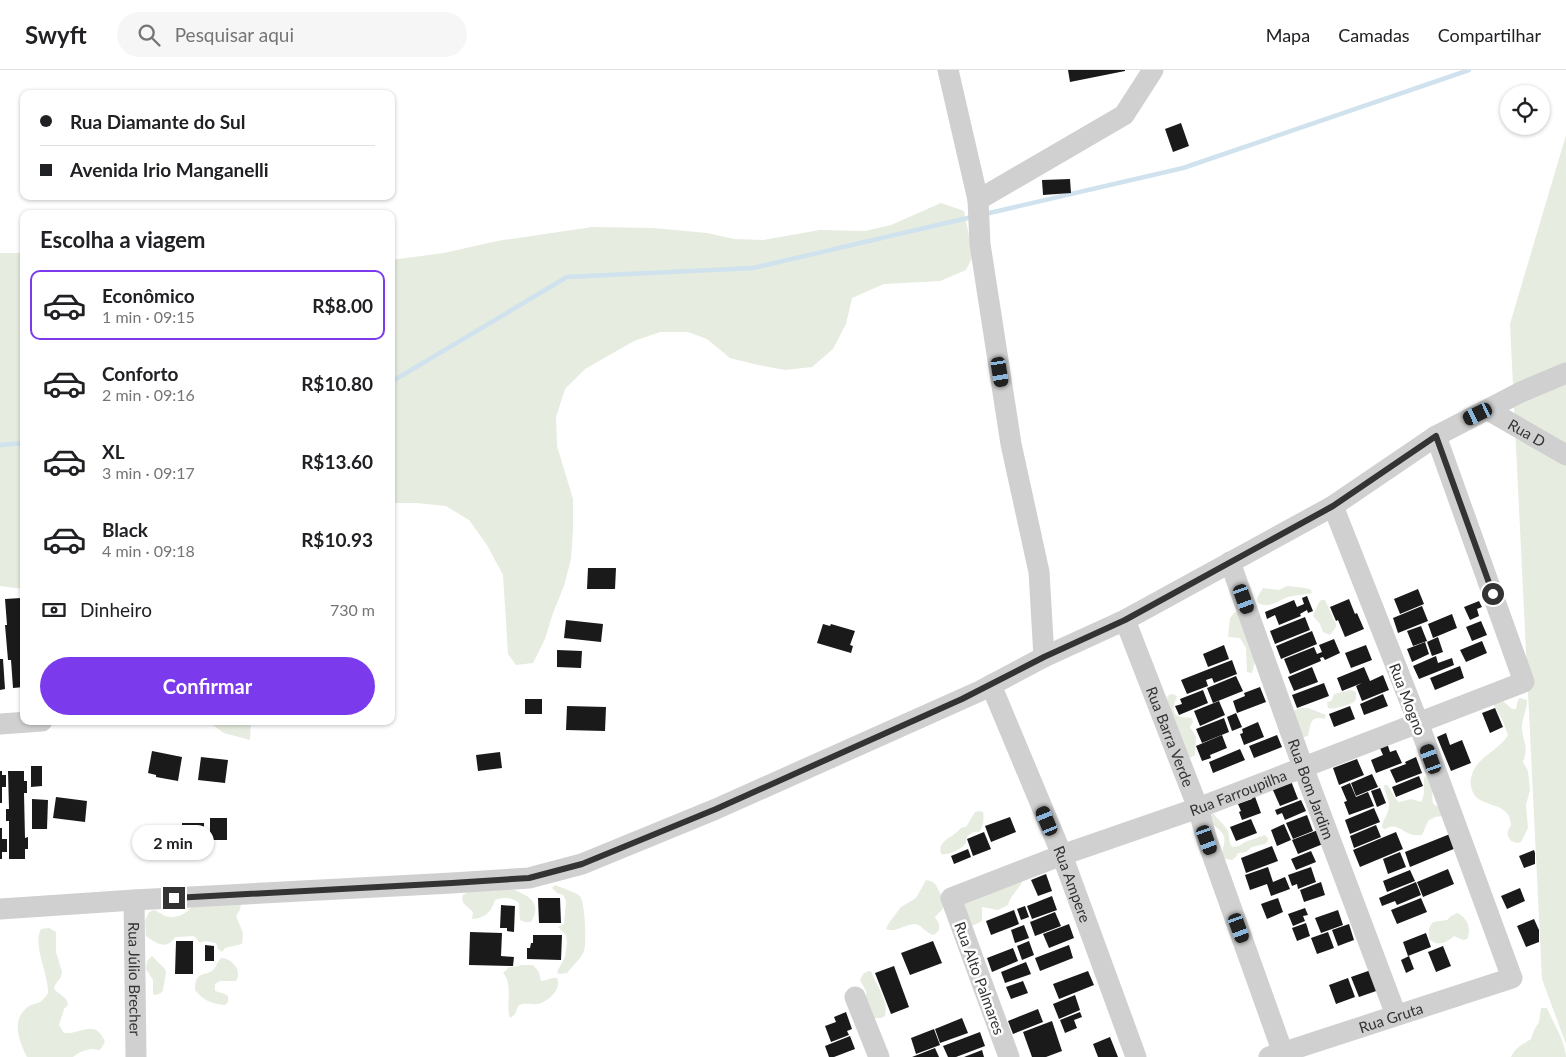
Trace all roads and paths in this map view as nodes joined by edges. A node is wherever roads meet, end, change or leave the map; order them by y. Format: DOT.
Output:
graph roads {
  1 [pos="948,70"];
  2 [pos="1153,70"];
  3 [pos="978,200"];
  4 [pos="1566,374"];
  5 [pos="1488,410"];
  6 [pos="1436,436"];
  7 [pos="1566,455"];
  8 [pos="1333,506"];
  9 [pos="1230,562"];
  10 [pos="1125,620"];
  11 [pos="1044,657"];
  12 [pos="991,685"];
  13 [pos="1418,722"];
  14 [pos="20,723"];
  15 [pos="0,724"];
  16 [pos="1303,767"];
  17 [pos="1198,808"];
  18 [pos="1062,855"];
  19 [pos="951,898"];
  20 [pos="134,900"];
  21 [pos="0,909"];
  22 [pos="1512,978"];
  23 [pos="856,997"];
  24 [pos="1396,1015"];
  25 [pos="1276,1055"];
  26 [pos="136,1057"];
  27 [pos="879,1057"];
  28 [pos="1009,1057"];
  29 [pos="1136,1057"];
  1 -- 3 [label="street"];
  2 -- 3 [label="street"];
  3 -- 11 [label="street"];
  4 -- 5 [label="street"];
  5 -- 6 [label="street"];
  5 -- 7 [label="street, Rua D"];
  6 -- 8 [label="street"];
  6 -- 13 [label="street, Rua Farroupilha"];
  8 -- 9 [label="street"];
  8 -- 13 [label="street, Rua Mogno"];
  9 -- 10 [label="street"];
  9 -- 16 [label="street, Rua Bom Jardim"];
  10 -- 11 [label="street"];
  10 -- 17 [label="street, Rua Barra Verde"];
  11 -- 12 [label="street"];
  12 -- 18 [label="street, Rua Ampere"];
  12 -- 20 [label="street"];
  13 -- 16 [label="street, Rua Farroupilha"];
  13 -- 22 [label="street, Rua Mogno"];
  14 -- 15 [label="street"];
  16 -- 17 [label="street, Rua Farroupilha"];
  16 -- 24 [label="street, Rua Bom Jardim"];
  17 -- 18 [label="street, Rua Farroupilha"];
  17 -- 25 [label="street, Rua Barra Verde"];
  18 -- 19 [label="street, Rua Farroupilha"];
  18 -- 29 [label="street, Rua Ampere"];
  19 -- 28 [label="street, Rua Alto Palmares"];
  20 -- 21 [label="street"];
  20 -- 26 [label="street, Rua Júlio Brecher"];
  22 -- 24 [label="street, Rua Gruta"];
  23 -- 27 [label="street"];
  24 -- 25 [label="street, Rua Gruta"];
}
